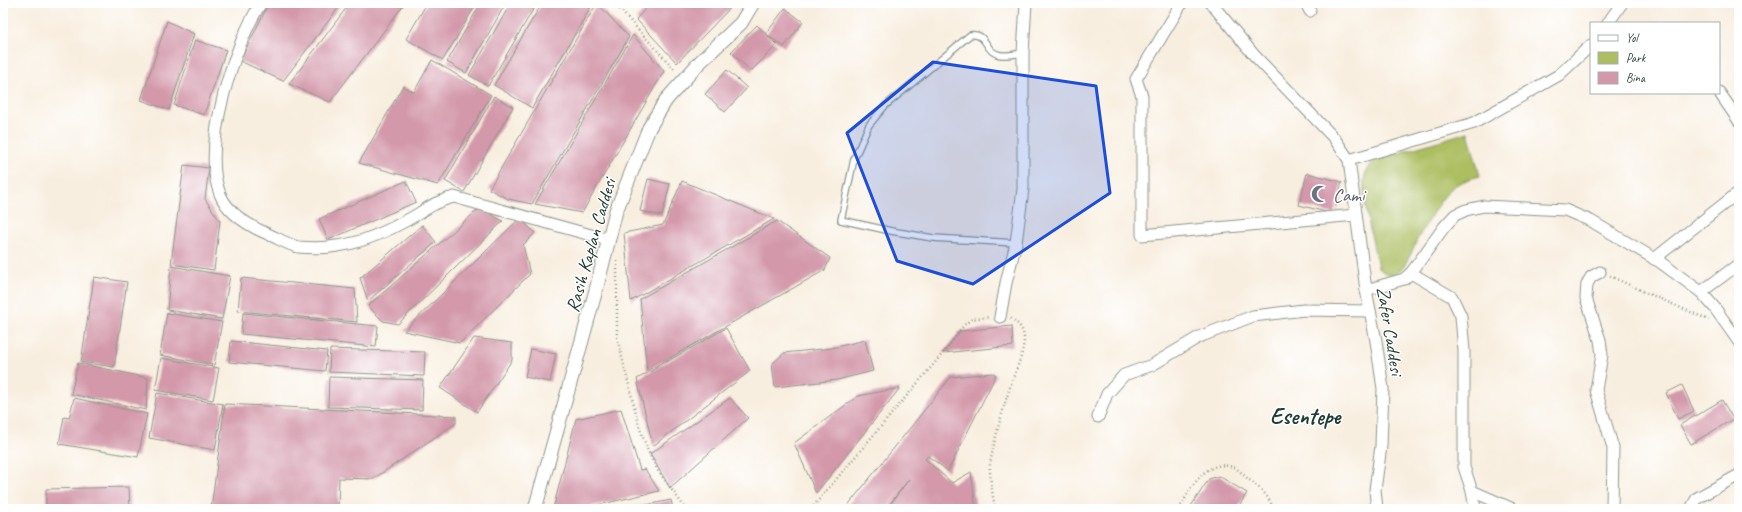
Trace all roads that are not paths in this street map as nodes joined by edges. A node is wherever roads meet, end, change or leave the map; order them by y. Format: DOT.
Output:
graph roads {
  1 [pos="261,3"];
  2 [pos="753,3"];
  3 [pos="1026,3"];
  4 [pos="1182,3"];
  5 [pos="1211,3"];
  6 [pos="1622,3"];
  7 [pos="1609,22"];
  8 [pos="1590,46"];
  9 [pos="1023,53"];
  10 [pos="1720,93"];
  11 [pos="1739,121"];
  12 [pos="1349,160"];
  13 [pos="1739,192"];
  14 [pos="1356,215"];
  15 [pos="609,240"];
  16 [pos="1016,243"];
  17 [pos="1654,259"];
  18 [pos="1739,264"];
  19 [pos="1600,272"];
  20 [pos="1411,273"];
  21 [pos="1366,290"];
  22 [pos="1701,292"];
  23 [pos="1370,310"];
  24 [pos="1000,317"];
  25 [pos="1739,342"];
  26 [pos="1098,417"];
  27 [pos="1739,475"];
  28 [pos="1472,491"];
  29 [pos="1692,507"];
  30 [pos="535,509"];
  31 [pos="1377,509"];
  32 [pos="1474,509"];
  33 [pos="1513,509"];
  34 [pos="1612,509"];
  1 -- 15 [label="street"];
  2 -- 15 [label="street, Rasih Kaplan Caddesi"];
  3 -- 9 [label="street"];
  4 -- 14 [label="street"];
  5 -- 12 [label="street"];
  6 -- 7 [label="street"];
  8 -- 12 [label="street"];
  9 -- 16 [label="street"];
  9 -- 16 [label="lane"];
  10 -- 11 [label="street"];
  12 -- 14 [label="street, Zafer Caddesi"];
  13 -- 17 [label="street"];
  14 -- 21 [label="street, Zafer Caddesi"];
  15 -- 30 [label="street, Rasih Kaplan Caddesi"];
  16 -- 24 [label="street"];
  17 -- 20 [label="street"];
  17 -- 22 [label="street"];
  18 -- 22 [label="street"];
  19 -- 34 [label="street"];
  20 -- 21 [label="street"];
  20 -- 28 [label="street"];
  21 -- 23 [label="street, Zafer Caddesi"];
  22 -- 25 [label="street"];
  23 -- 26 [label="street"];
  23 -- 31 [label="street, Zafer Caddesi"];
  27 -- 29 [label="street"];
  28 -- 32 [label="street"];
  28 -- 33 [label="street"];
}
